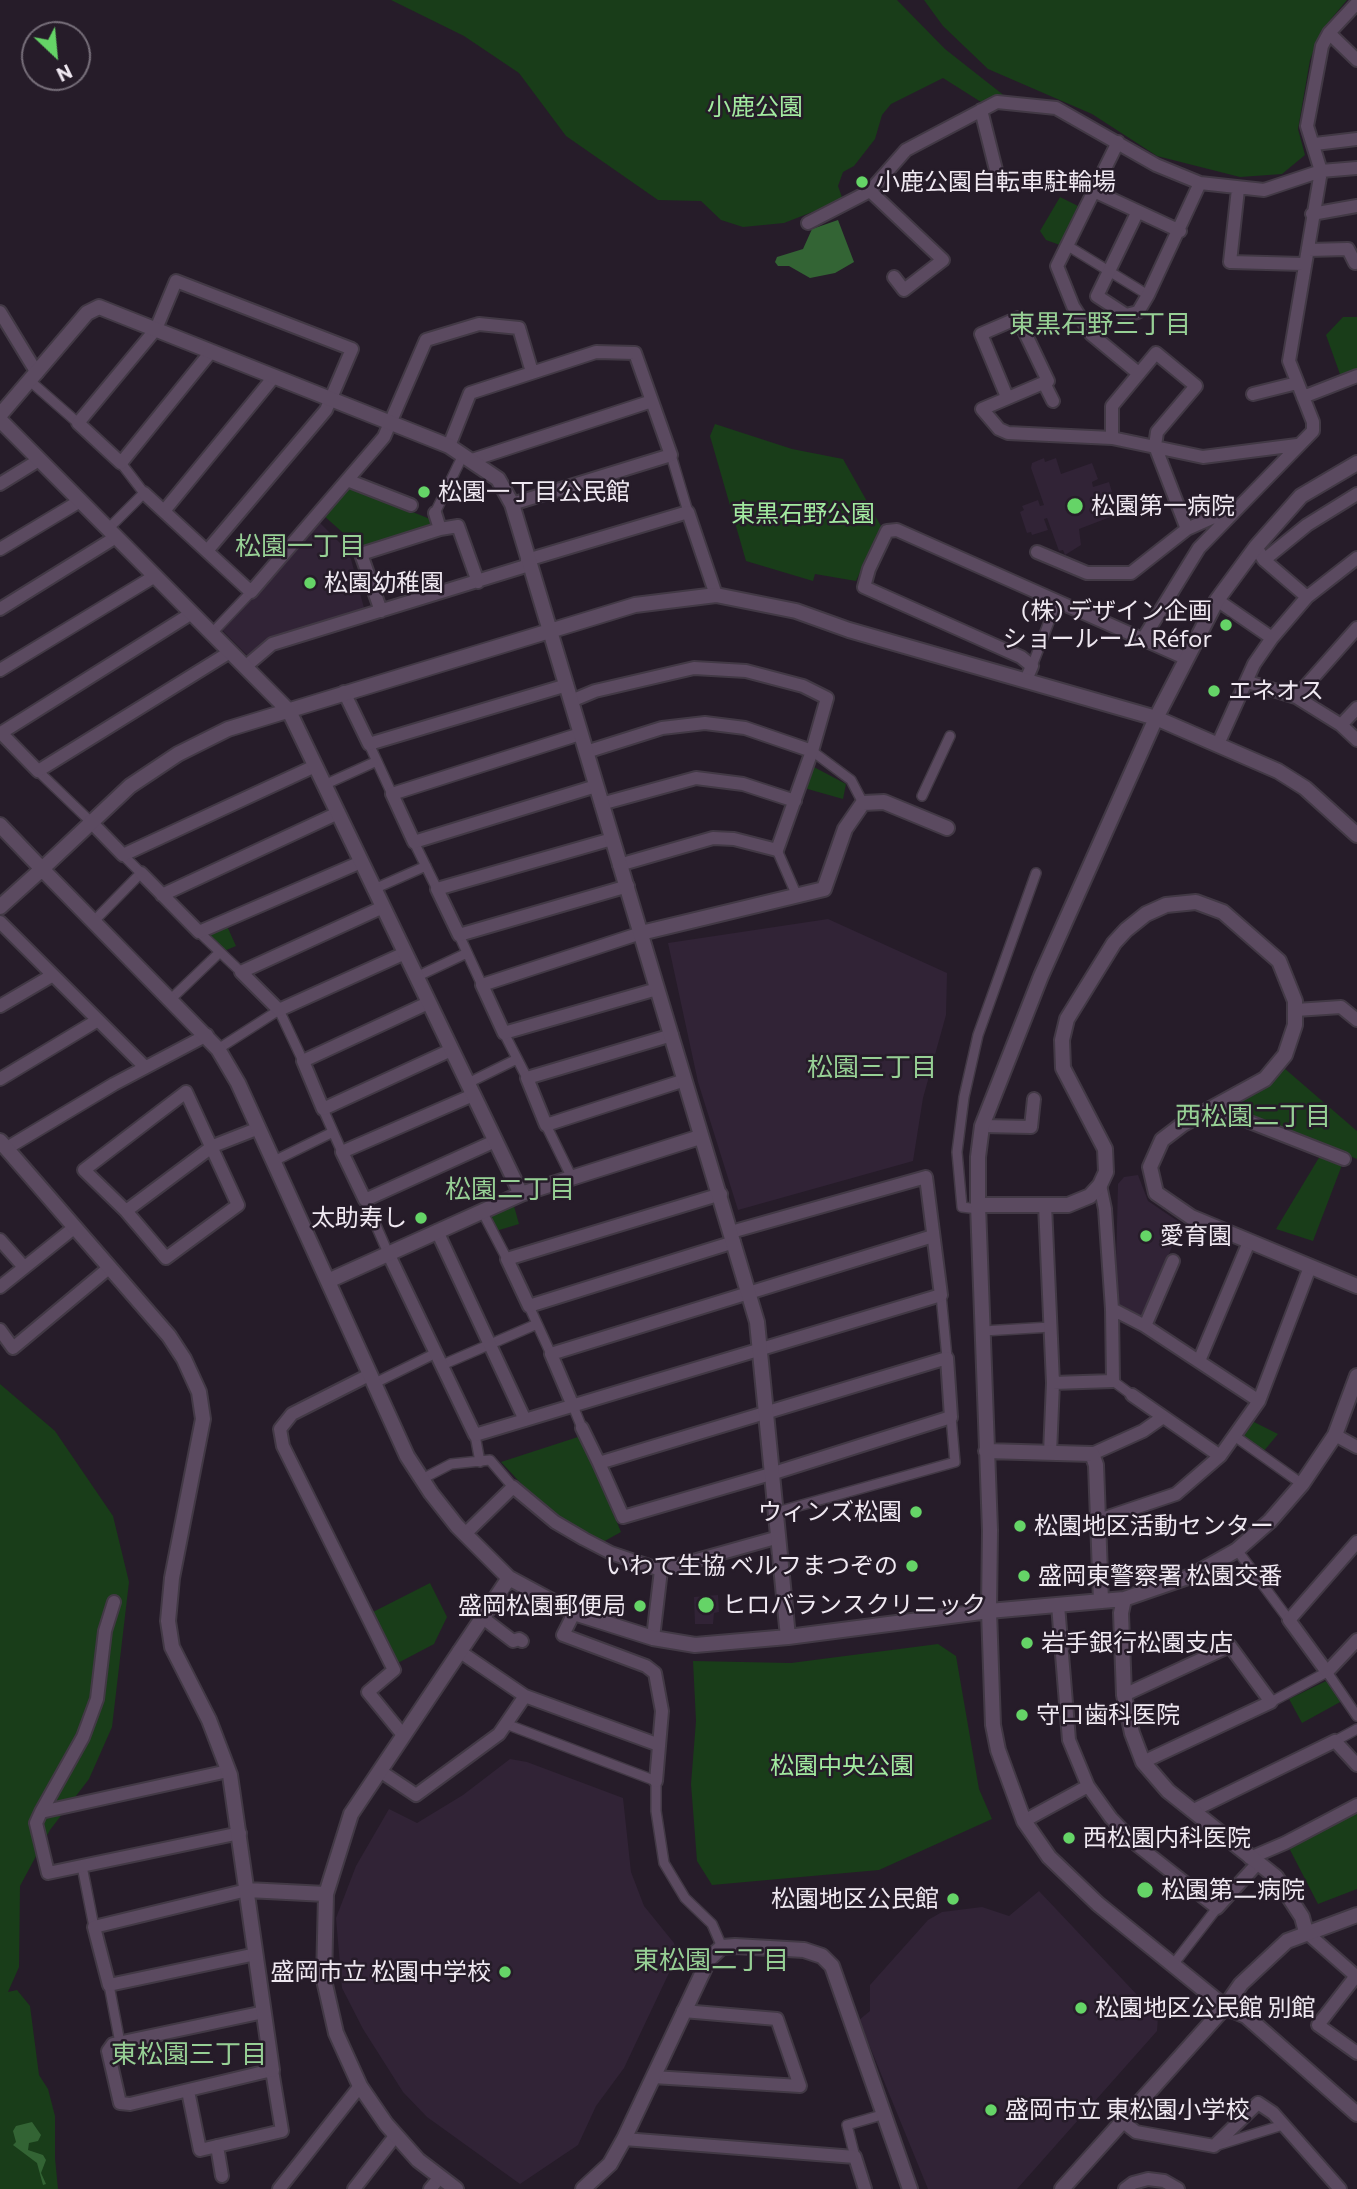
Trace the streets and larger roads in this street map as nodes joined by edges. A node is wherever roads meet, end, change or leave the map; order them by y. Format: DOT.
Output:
graph roads {
  1 [pos="1357,3"];
  2 [pos="1329,33"];
  3 [pos="1357,60"];
  4 [pos="981,110"];
  5 [pos="1357,139"];
  6 [pos="1118,142"];
  7 [pos="1315,144"];
  8 [pos="1357,168"];
  9 [pos="1321,171"];
  10 [pos="998,178"];
  11 [pos="1077,178"];
  12 [pos="1200,183"];
  13 [pos="1095,188"];
  14 [pos="1238,189"];
  15 [pos="870,191"];
  16 [pos="1357,206"];
  17 [pos="1137,213"];
  18 [pos="1312,214"];
  19 [pos="808,223"];
  20 [pos="1180,231"];
  21 [pos="1068,246"];
  22 [pos="1308,250"];
  23 [pos="1355,263"];
  24 [pos="1303,264"];
  25 [pos="1109,271"];
  26 [pos="894,277"];
  27 [pos="1149,295"];
  28 [pos="0,312"];
  29 [pos="156,329"];
  30 [pos="210,353"];
  31 [pos="533,372"];
  32 [pos="1138,372"];
  33 [pos="1357,376"];
  34 [pos="34,377"];
  35 [pos="273,378"];
  36 [pos="1044,383"];
  37 [pos="1297,383"];
  38 [pos="1253,394"];
  39 [pos="1007,397"];
  40 [pos="1303,397"];
  41 [pos="331,400"];
  42 [pos="652,401"];
  43 [pos="1053,401"];
  44 [pos="0,415"];
  45 [pos="0,421"];
  46 [pos="78,423"];
  47 [pos="390,424"];
  48 [pos="1112,438"];
  49 [pos="1297,445"];
  50 [pos="449,446"];
  51 [pos="1155,446"];
  52 [pos="671,455"];
  53 [pos="468,457"];
  54 [pos="39,460"];
  55 [pos="121,463"];
  56 [pos="1357,463"];
  57 [pos="347,480"];
  58 [pos="0,484"];
  59 [pos="144,492"];
  60 [pos="1357,494"];
  61 [pos="80,501"];
  62 [pos="512,504"];
  63 [pos="411,505"];
  64 [pos="1238,507"];
  65 [pos="164,511"];
  66 [pos="688,512"];
  67 [pos="435,513"];
  68 [pos="440,529"];
  69 [pos="1187,529"];
  70 [pos="112,533"];
  71 [pos="0,549"];
  72 [pos="207,551"];
  73 [pos="1037,552"];
  74 [pos="1260,553"];
  75 [pos="1357,558"];
  76 [pos="528,563"];
  77 [pos="155,576"];
  78 [pos="478,582"];
  79 [pos="251,592"];
  80 [pos="716,595"];
  81 [pos="1307,597"];
  82 [pos="1217,600"];
  83 [pos="1057,601"];
  84 [pos="0,609"];
  85 [pos="381,611"];
  86 [pos="192,613"];
  87 [pos="1357,628"];
  88 [pos="551,631"];
  89 [pos="212,634"];
  90 [pos="1272,638"];
  91 [pos="1143,639"];
  92 [pos="230,652"];
  93 [pos="1185,658"];
  94 [pos="245,667"];
  95 [pos="0,670"];
  96 [pos="1029,673"];
  97 [pos="1248,682"];
  98 [pos="567,685"];
  99 [pos="344,692"];
  100 [pos="1296,697"];
  101 [pos="571,701"];
  102 [pos="1357,708"];
  103 [pos="289,711"];
  104 [pos="1156,718"];
  105 [pos="1341,725"];
  106 [pos="0,732"];
  107 [pos="580,734"];
  108 [pos="950,736"];
  109 [pos="1357,740"];
  110 [pos="369,744"];
  111 [pos="1218,744"];
  112 [pos="812,751"];
  113 [pos="586,752"];
  114 [pos="377,761"];
  115 [pos="316,766"];
  116 [pos="38,771"];
  117 [pos="324,785"];
  118 [pos="596,786"];
  119 [pos="391,794"];
  120 [pos="922,796"];
  121 [pos="794,801"];
  122 [pos="863,803"];
  123 [pos="601,804"];
  124 [pos="338,813"];
  125 [pos="90,821"];
  126 [pos="0,825"];
  127 [pos="947,828"];
  128 [pos="1357,835"];
  129 [pos="612,839"];
  130 [pos="414,842"];
  131 [pos="777,850"];
  132 [pos="123,855"];
  133 [pos="361,862"];
  134 [pos="619,865"];
  135 [pos="426,866"];
  136 [pos="42,869"];
  137 [pos="141,873"];
  138 [pos="1036,873"];
  139 [pos="628,886"];
  140 [pos="374,889"];
  141 [pos="437,889"];
  142 [pos="162,895"];
  143 [pos="797,896"];
  144 [pos="0,907"];
  145 [pos="383,907"];
  146 [pos="94,920"];
  147 [pos="0,922"];
  148 [pos="199,932"];
  149 [pos="641,933"];
  150 [pos="459,935"];
  151 [pos="220,952"];
  152 [pos="405,953"];
  153 [pos="467,953"];
  154 [pos="241,972"];
  155 [pos="53,975"];
  156 [pos="416,977"];
  157 [pos="481,985"];
  158 [pos="657,989"];
  159 [pos="171,999"];
  160 [pos="428,1003"];
  161 [pos="0,1006"];
  162 [pos="279,1010"];
  163 [pos="1296,1010"];
  164 [pos="98,1020"];
  165 [pos="1357,1020"];
  166 [pos="503,1033"];
  167 [pos="207,1035"];
  168 [pos="672,1035"];
  169 [pos="218,1049"];
  170 [pos="451,1049"];
  171 [pos="517,1059"];
  172 [pos="303,1061"];
  173 [pos="145,1067"];
  174 [pos="527,1078"];
  175 [pos="0,1079"];
  176 [pos="685,1080"];
  177 [pos="469,1090"];
  178 [pos="1034,1099"];
  179 [pos="1213,1108"];
  180 [pos="323,1109"];
  181 [pos="546,1125"];
  182 [pos="982,1126"];
  183 [pos="259,1128"];
  184 [pos="333,1132"];
  185 [pos="700,1137"];
  186 [pos="495,1142"];
  187 [pos="3,1144"];
  188 [pos="213,1146"];
  189 [pos="342,1152"];
  190 [pos="1344,1159"];
  191 [pos="274,1161"];
  192 [pos="572,1178"];
  193 [pos="1100,1185"];
  194 [pos="521,1194"];
  195 [pos="721,1194"];
  196 [pos="365,1200"];
  197 [pos="1045,1205"];
  198 [pos="978,1207"];
  199 [pos="126,1211"];
  200 [pos="482,1212"];
  201 [pos="75,1227"];
  202 [pos="437,1231"];
  203 [pos="933,1236"];
  204 [pos="732,1237"];
  205 [pos="0,1240"];
  206 [pos="1249,1242"];
  207 [pos="388,1253"];
  208 [pos="507,1259"];
  209 [pos="1173,1261"];
  210 [pos="24,1267"];
  211 [pos="110,1267"];
  212 [pos="1310,1268"];
  213 [pos="328,1280"];
  214 [pos="1357,1286"];
  215 [pos="0,1287"];
  216 [pos="748,1293"];
  217 [pos="941,1295"];
  218 [pos="529,1306"];
  219 [pos="1112,1310"];
  220 [pos="537,1324"];
  221 [pos="1145,1326"];
  222 [pos="1051,1327"];
  223 [pos="0,1330"];
  224 [pos="983,1331"];
  225 [pos="490,1344"];
  226 [pos="760,1350"];
  227 [pos="551,1354"];
  228 [pos="947,1358"];
  229 [pos="439,1359"];
  230 [pos="1199,1361"];
  231 [pos="1357,1376"];
  232 [pos="371,1380"];
  233 [pos="1113,1381"];
  234 [pos="1053,1383"];
  235 [pos="1132,1395"];
  236 [pos="1259,1401"];
  237 [pos="573,1406"];
  238 [pos="767,1410"];
  239 [pos="951,1417"];
  240 [pos="1163,1417"];
  241 [pos="525,1420"];
  242 [pos="582,1429"];
  243 [pos="475,1435"];
  244 [pos="1335,1435"];
  245 [pos="1236,1437"];
  246 [pos="1357,1447"];
  247 [pos="986,1451"];
  248 [pos="1050,1453"];
  249 [pos="1092,1454"];
  250 [pos="1220,1456"];
  251 [pos="480,1462"];
  252 [pos="599,1463"];
  253 [pos="774,1473"];
  254 [pos="422,1479"];
  255 [pos="1302,1483"];
  256 [pos="513,1487"];
  257 [pos="777,1512"];
  258 [pos="1099,1520"];
  259 [pos="465,1534"];
  260 [pos="779,1537"];
  261 [pos="1357,1542"];
  262 [pos="1237,1550"];
  263 [pos="661,1570"];
  264 [pos="509,1578"];
  265 [pos="1124,1599"];
  266 [pos="1101,1601"];
  267 [pos="114,1602"];
  268 [pos="1058,1605"];
  269 [pos="989,1611"];
  270 [pos="574,1614"];
  271 [pos="484,1618"];
  272 [pos="1289,1620"];
  273 [pos="788,1637"];
  274 [pos="653,1638"];
  275 [pos="1357,1640"];
  276 [pos="522,1642"];
  277 [pos="459,1651"];
  278 [pos="1327,1672"];
  279 [pos="1125,1695"];
  280 [pos="525,1696"];
  281 [pos="1271,1702"];
  282 [pos="1357,1716"];
  283 [pos="506,1724"];
  284 [pos="1357,1729"];
  285 [pos="403,1735"];
  286 [pos="1335,1741"];
  287 [pos="659,1745"];
  288 [pos="1143,1762"];
  289 [pos="1357,1765"];
  290 [pos="228,1771"];
  291 [pos="380,1771"];
  292 [pos="656,1781"];
  293 [pos="1088,1786"];
  294 [pos="1357,1805"];
  295 [pos="1192,1811"];
  296 [pos="41,1812"];
  297 [pos="1024,1821"];
  298 [pos="240,1833"];
  299 [pos="1254,1861"];
  300 [pos="82,1866"];
  301 [pos="247,1890"];
  302 [pos="326,1894"];
  303 [pos="1217,1908"];
  304 [pos="1357,1915"];
  305 [pos="94,1927"];
  306 [pos="1306,1932"];
  307 [pos="722,1947"];
  308 [pos="256,1954"];
  309 [pos="1172,1966"];
  310 [pos="1357,1977"];
  311 [pos="109,1984"];
  312 [pos="1225,2007"];
  313 [pos="683,2011"];
  314 [pos="264,2012"];
  315 [pos="120,2043"];
  316 [pos="1357,2053"];
  317 [pos="272,2070"];
  318 [pos="653,2077"];
  319 [pos="360,2086"];
  320 [pos="188,2091"];
  321 [pos="1357,2114"];
  322 [pos="885,2115"];
  323 [pos="1122,2121"];
  324 [pos="1283,2125"];
  325 [pos="396,2135"];
  326 [pos="624,2139"];
  327 [pos="217,2146"];
  328 [pos="1214,2146"];
  329 [pos="855,2157"];
  330 [pos="222,2176"];
  331 [pos="440,2177"];
  332 [pos="586,2188"];
  333 [pos="279,2189"];
  334 [pos="354,2189"];
  335 [pos="430,2189"];
  336 [pos="456,2189"];
  337 [pos="865,2189"];
  338 [pos="910,2189"];
  339 [pos="1062,2189"];
  340 [pos="1125,2189"];
  341 [pos="1178,2189"];
  342 [pos="1339,2189"];
  1 -- 2 [label="street"];
  2 -- 3 [label="street"];
  2 -- 7 [label="street"];
  4 -- 6 [label="street"];
  4 -- 10 [label="street"];
  4 -- 15 [label="street"];
  5 -- 7 [label="street"];
  6 -- 12 [label="street"];
  6 -- 13 [label="street"];
  7 -- 9 [label="street"];
  8 -- 9 [label="street"];
  9 -- 14 [label="street"];
  9 -- 18 [label="street"];
  11 -- 13 [label="street"];
  12 -- 14 [label="street"];
  12 -- 20 [label="street"];
  13 -- 17 [label="street"];
  13 -- 21 [label="street"];
  14 -- 24 [label="street"];
  15 -- 19 [label="street"];
  15 -- 26 [label="street"];
  16 -- 18 [label="street"];
  17 -- 20 [label="street"];
  17 -- 25 [label="street"];
  18 -- 22 [label="street"];
  20 -- 27 [label="street"];
  21 -- 25 [label="street"];
  21 -- 32 [label="street"];
  22 -- 23 [label="street"];
  22 -- 24 [label="street"];
  24 -- 37 [label="street"];
  25 -- 27 [label="street"];
  25 -- 27 [label="street"];
  28 -- 34 [label="street"];
  29 -- 30 [label="street"];
  29 -- 34 [label="street"];
  29 -- 41 [label="street"];
  29 -- 46 [label="street"];
  30 -- 35 [label="street"];
  30 -- 55 [label="street"];
  31 -- 42 [label="street"];
  31 -- 47 [label="street"];
  31 -- 50 [label="street"];
  32 -- 48 [label="street"];
  32 -- 51 [label="street"];
  33 -- 40 [label="street"];
  34 -- 44 [label="street"];
  34 -- 46 [label="street"];
  35 -- 41 [label="street"];
  35 -- 65 [label="street"];
  36 -- 39 [label="street"];
  36 -- 39 [label="street"];
  36 -- 43 [label="street"];
  37 -- 38 [label="street"];
  37 -- 40 [label="street"];
  39 -- 48 [label="street"];
  40 -- 49 [label="street"];
  41 -- 47 [label="street"];
  41 -- 72 [label="street"];
  42 -- 52 [label="street"];
  42 -- 53 [label="street"];
  45 -- 54 [label="street"];
  46 -- 55 [label="street"];
  47 -- 50 [label="street"];
  47 -- 57 [label="street"];
  48 -- 51 [label="street"];
  49 -- 51 [label="street"];
  49 -- 64 [label="street"];
  50 -- 53 [label="street"];
  51 -- 69 [label="street"];
  52 -- 62 [label="street"];
  52 -- 66 [label="street"];
  53 -- 62 [label="street"];
  53 -- 67 [label="street"];
  54 -- 58 [label="street"];
  54 -- 61 [label="street"];
  55 -- 59 [label="street"];
  56 -- 74 [label="street"];
  57 -- 63 [label="street"];
  57 -- 79 [label="street"];
  59 -- 65 [label="street"];
  59 -- 70 [label="street"];
  60 -- 74 [label="street"];
  61 -- 70 [label="street"];
  61 -- 71 [label="street"];
  62 -- 76 [label="street"];
  64 -- 69 [label="street"];
  64 -- 91 [label="street"];
  65 -- 72 [label="street"];
  66 -- 76 [label="street"];
  66 -- 80 [label="street"];
  67 -- 68 [label="street"];
  68 -- 78 [label="street"];
  68 -- 85 [label="street"];
  69 -- 73 [label="street"];
  70 -- 77 [label="street"];
  70 -- 84 [label="street"];
  72 -- 79 [label="street"];
  74 -- 81 [label="street"];
  74 -- 82 [label="street"];
  75 -- 81 [label="street"];
  76 -- 78 [label="street"];
  76 -- 88 [label="street"];
  77 -- 86 [label="street"];
  77 -- 95 [label="street"];
  78 -- 85 [label="street"];
  79 -- 89 [label="street"];
  80 -- 88 [label="street"];
  80 -- 96 [label="street"];
  81 -- 90 [label="street"];
  82 -- 90 [label="street"];
  82 -- 93 [label="street"];
  83 -- 91 [label="street"];
  83 -- 96 [label="street"];
  83 -- 96 [label="street"];
  85 -- 94 [label="street"];
  86 -- 89 [label="street"];
  86 -- 106 [label="street"];
  87 -- 100 [label="street"];
  88 -- 98 [label="street"];
  88 -- 99 [label="street"];
  89 -- 92 [label="street"];
  90 -- 97 [label="street"];
  91 -- 93 [label="street"];
  92 -- 94 [label="street"];
  92 -- 116 [label="street"];
  93 -- 104 [label="street"];
  94 -- 103 [label="street"];
  96 -- 104 [label="street"];
  97 -- 100 [label="street"];
  97 -- 111 [label="street"];
  98 -- 101 [label="street"];
  98 -- 110 [label="street"];
  99 -- 103 [label="street"];
  99 -- 110 [label="street"];
  100 -- 105 [label="street"];
  101 -- 107 [label="street"];
  101 -- 112 [label="street"];
  102 -- 105 [label="street"];
  103 -- 115 [label="street"];
  103 -- 125 [label="street"];
  104 -- 111 [label="street"];
  104 -- 182 [label="street"];
  105 -- 109 [label="street"];
  106 -- 116 [label="street"];
  107 -- 113 [label="street"];
  107 -- 119 [label="street"];
  108 -- 120 [label="street"];
  110 -- 114 [label="street"];
  111 -- 128 [label="street"];
  112 -- 113 [label="street"];
  112 -- 121 [label="street"];
  112 -- 122 [label="street"];
  113 -- 118 [label="street"];
  114 -- 117 [label="street"];
  114 -- 119 [label="street"];
  115 -- 117 [label="street"];
  115 -- 132 [label="street"];
  116 -- 125 [label="street"];
  117 -- 124 [label="street"];
  118 -- 123 [label="street"];
  118 -- 130 [label="street"];
  119 -- 130 [label="street"];
  121 -- 123 [label="street"];
  121 -- 131 [label="street"];
  122 -- 127 [label="street"];
  122 -- 143 [label="street"];
  123 -- 129 [label="street"];
  124 -- 133 [label="street"];
  124 -- 142 [label="street"];
  125 -- 132 [label="street"];
  125 -- 136 [label="street"];
  126 -- 136 [label="street"];
  129 -- 134 [label="street"];
  129 -- 141 [label="street"];
  130 -- 135 [label="street"];
  131 -- 134 [label="street"];
  131 -- 143 [label="street"];
  132 -- 137 [label="street"];
  133 -- 140 [label="street"];
  133 -- 148 [label="street"];
  134 -- 139 [label="street"];
  135 -- 140 [label="street"];
  135 -- 141 [label="street"];
  136 -- 144 [label="street"];
  136 -- 146 [label="street"];
  137 -- 142 [label="street"];
  137 -- 146 [label="street"];
  138 -- 198 [label="street"];
  139 -- 149 [label="street"];
  139 -- 150 [label="street"];
  140 -- 145 [label="street"];
  141 -- 150 [label="street"];
  142 -- 148 [label="street"];
  143 -- 149 [label="street"];
  145 -- 152 [label="street"];
  145 -- 154 [label="street"];
  146 -- 159 [label="street"];
  147 -- 155 [label="street"];
  148 -- 151 [label="street"];
  149 -- 157 [label="street"];
  149 -- 158 [label="street"];
  150 -- 153 [label="street"];
  151 -- 154 [label="street"];
  151 -- 159 [label="street"];
  152 -- 156 [label="street"];
  152 -- 162 [label="street"];
  153 -- 156 [label="street"];
  153 -- 157 [label="street"];
  154 -- 162 [label="street"];
  155 -- 161 [label="street"];
  155 -- 164 [label="street"];
  156 -- 160 [label="street"];
  157 -- 166 [label="street"];
  158 -- 166 [label="street"];
  158 -- 168 [label="street"];
  159 -- 167 [label="street"];
  160 -- 170 [label="street"];
  160 -- 172 [label="street"];
  162 -- 169 [label="street"];
  162 -- 172 [label="street"];
  163 -- 165 [label="street"];
  163 -- 179 [label="street"];
  163 -- 193 [label="street"];
  164 -- 173 [label="street"];
  164 -- 175 [label="street"];
  166 -- 171 [label="street"];
  167 -- 169 [label="street"];
  167 -- 173 [label="street"];
  168 -- 174 [label="street"];
  168 -- 176 [label="street"];
  169 -- 183 [label="street"];
  170 -- 177 [label="street"];
  170 -- 180 [label="street"];
  171 -- 174 [label="street"];
  171 -- 177 [label="street"];
  172 -- 180 [label="street"];
  173 -- 187 [label="street"];
  174 -- 181 [label="street"];
  176 -- 181 [label="street"];
  176 -- 185 [label="street"];
  177 -- 186 [label="street"];
  177 -- 189 [label="street"];
  178 -- 182 [label="street"];
  179 -- 190 [label="street"];
  179 -- 206 [label="street"];
  180 -- 184 [label="street"];
  181 -- 192 [label="street"];
  182 -- 198 [label="street"];
  183 -- 188 [label="street"];
  183 -- 191 [label="street"];
  184 -- 189 [label="street"];
  184 -- 191 [label="street"];
  185 -- 192 [label="street"];
  185 -- 195 [label="street"];
  186 -- 194 [label="street"];
  186 -- 196 [label="street"];
  187 -- 201 [label="street"];
  188 -- 199 [label="street"];
  188 -- 199 [label="street"];
  188 -- 199 [label="street"];
  189 -- 196 [label="street"];
  191 -- 213 [label="street"];
  192 -- 194 [label="street"];
  193 -- 197 [label="street"];
  193 -- 219 [label="street"];
  194 -- 200 [label="street"];
  195 -- 204 [label="street"];
  195 -- 208 [label="street"];
  196 -- 207 [label="street"];
  197 -- 198 [label="street"];
  197 -- 222 [label="street"];
  198 -- 224 [label="street"];
  200 -- 202 [label="street"];
  200 -- 208 [label="street"];
  201 -- 210 [label="street"];
  201 -- 211 [label="street"];
  202 -- 207 [label="street"];
  202 -- 225 [label="street"];
  203 -- 204 [label="street"];
  203 -- 216 [label="street"];
  203 -- 217 [label="street"];
  204 -- 216 [label="street"];
  204 -- 218 [label="street"];
  205 -- 210 [label="street"];
  206 -- 212 [label="street"];
  206 -- 230 [label="street"];
  207 -- 213 [label="street"];
  207 -- 229 [label="street"];
  208 -- 218 [label="street"];
  209 -- 221 [label="street"];
  210 -- 215 [label="street"];
  211 -- 223 [label="street"];
  211 -- 290 [label="street"];
  212 -- 214 [label="street"];
  212 -- 236 [label="street"];
  213 -- 232 [label="street"];
  216 -- 226 [label="street"];
  216 -- 227 [label="street"];
  217 -- 226 [label="street"];
  217 -- 228 [label="street"];
  218 -- 220 [label="street"];
  219 -- 221 [label="street"];
  219 -- 233 [label="street"];
  220 -- 225 [label="street"];
  220 -- 227 [label="street"];
  221 -- 230 [label="street"];
  222 -- 224 [label="street"];
  222 -- 234 [label="street"];
  224 -- 247 [label="street"];
  225 -- 229 [label="street"];
  225 -- 241 [label="street"];
  226 -- 237 [label="street"];
  226 -- 238 [label="street"];
  227 -- 237 [label="street"];
  228 -- 238 [label="street"];
  228 -- 239 [label="street"];
  229 -- 232 [label="street"];
  229 -- 243 [label="street"];
  230 -- 236 [label="street"];
  231 -- 244 [label="street"];
  232 -- 254 [label="street"];
  232 -- 285 [label="street"];
  233 -- 234 [label="street"];
  233 -- 235 [label="street"];
  234 -- 248 [label="street"];
  235 -- 240 [label="street"];
  236 -- 245 [label="street"];
  237 -- 241 [label="street"];
  237 -- 242 [label="street"];
  238 -- 252 [label="street"];
  238 -- 253 [label="street"];
  239 -- 253 [label="street"];
  239 -- 257 [label="street"];
  240 -- 249 [label="street"];
  240 -- 250 [label="street"];
  241 -- 243 [label="street"];
  242 -- 252 [label="street"];
  243 -- 251 [label="street"];
  244 -- 246 [label="street"];
  244 -- 255 [label="street"];
  245 -- 250 [label="street"];
  245 -- 255 [label="street"];
  247 -- 248 [label="street"];
  247 -- 269 [label="street"];
  248 -- 249 [label="street"];
  249 -- 258 [label="street"];
  250 -- 258 [label="street"];
  251 -- 254 [label="street"];
  251 -- 256 [label="street"];
  252 -- 253 [label="street"];
  253 -- 257 [label="street"];
  254 -- 259 [label="street"];
  255 -- 262 [label="street"];
  256 -- 259 [label="street"];
  256 -- 263 [label="street"];
  257 -- 260 [label="street"];
  258 -- 266 [label="street"];
  259 -- 264 [label="street"];
  260 -- 263 [label="street"];
  260 -- 273 [label="street"];
  261 -- 272 [label="street"];
  262 -- 265 [label="street"];
  262 -- 272 [label="street"];
  263 -- 274 [label="street"];
  264 -- 270 [label="street"];
  264 -- 271 [label="street"];
  265 -- 266 [label="street"];
  265 -- 279 [label="street"];
  266 -- 268 [label="street"];
  267 -- 296 [label="street"];
  268 -- 269 [label="street"];
  268 -- 293 [label="street"];
  269 -- 273 [label="street"];
  269 -- 297 [label="street"];
  270 -- 274 [label="street"];
  270 -- 287 [label="street"];
  271 -- 276 [label="street"];
  271 -- 277 [label="street"];
  272 -- 278 [label="street"];
  273 -- 274 [label="street"];
  275 -- 278 [label="street"];
  277 -- 280 [label="street"];
  277 -- 285 [label="street"];
  278 -- 281 [label="street"];
  278 -- 282 [label="street"];
  279 -- 281 [label="street"];
  279 -- 288 [label="street"];
  280 -- 283 [label="street"];
  280 -- 287 [label="street"];
  281 -- 288 [label="street"];
  283 -- 291 [label="street"];
  283 -- 292 [label="street"];
  284 -- 286 [label="street"];
  285 -- 291 [label="street"];
  286 -- 289 [label="street"];
  286 -- 295 [label="street"];
  287 -- 292 [label="street"];
  288 -- 295 [label="street"];
  290 -- 296 [label="street"];
  290 -- 298 [label="street"];
  291 -- 302 [label="street"];
  292 -- 307 [label="street"];
  293 -- 297 [label="street"];
  293 -- 303 [label="street"];
  294 -- 299 [label="street"];
  295 -- 299 [label="street"];
  296 -- 300 [label="street"];
  297 -- 309 [label="street"];
  298 -- 300 [label="street"];
  298 -- 301 [label="street"];
  299 -- 303 [label="street"];
  299 -- 306 [label="street"];
  300 -- 305 [label="street"];
  301 -- 302 [label="street"];
  301 -- 305 [label="street"];
  301 -- 308 [label="street"];
  302 -- 319 [label="street"];
  303 -- 309 [label="street"];
  304 -- 306 [label="street"];
  305 -- 311 [label="street"];
  306 -- 310 [label="street"];
  306 -- 312 [label="street"];
  307 -- 313 [label="street"];
  307 -- 322 [label="street"];
  308 -- 311 [label="street"];
  308 -- 314 [label="street"];
  309 -- 312 [label="street"];
  310 -- 316 [label="street"];
  311 -- 315 [label="street"];
  312 -- 321 [label="street"];
  312 -- 323 [label="street"];
  313 -- 318 [label="street"];
  313 -- 318 [label="street"];
  314 -- 315 [label="street"];
  314 -- 317 [label="street"];
  315 -- 320 [label="street"];
  317 -- 320 [label="street"];
  317 -- 327 [label="street"];
  318 -- 326 [label="street"];
  319 -- 325 [label="street"];
  319 -- 333 [label="street"];
  320 -- 327 [label="street"];
  322 -- 329 [label="street"];
  322 -- 338 [label="street"];
  323 -- 328 [label="street"];
  323 -- 339 [label="street"];
  324 -- 328 [label="street"];
  324 -- 328 [label="street"];
  324 -- 342 [label="street"];
  325 -- 331 [label="street"];
  325 -- 334 [label="street"];
  326 -- 329 [label="street"];
  326 -- 332 [label="street"];
  327 -- 330 [label="street"];
  329 -- 337 [label="street"];
  331 -- 335 [label="street"];
  331 -- 336 [label="street"];
  340 -- 341 [label="street"];
}
